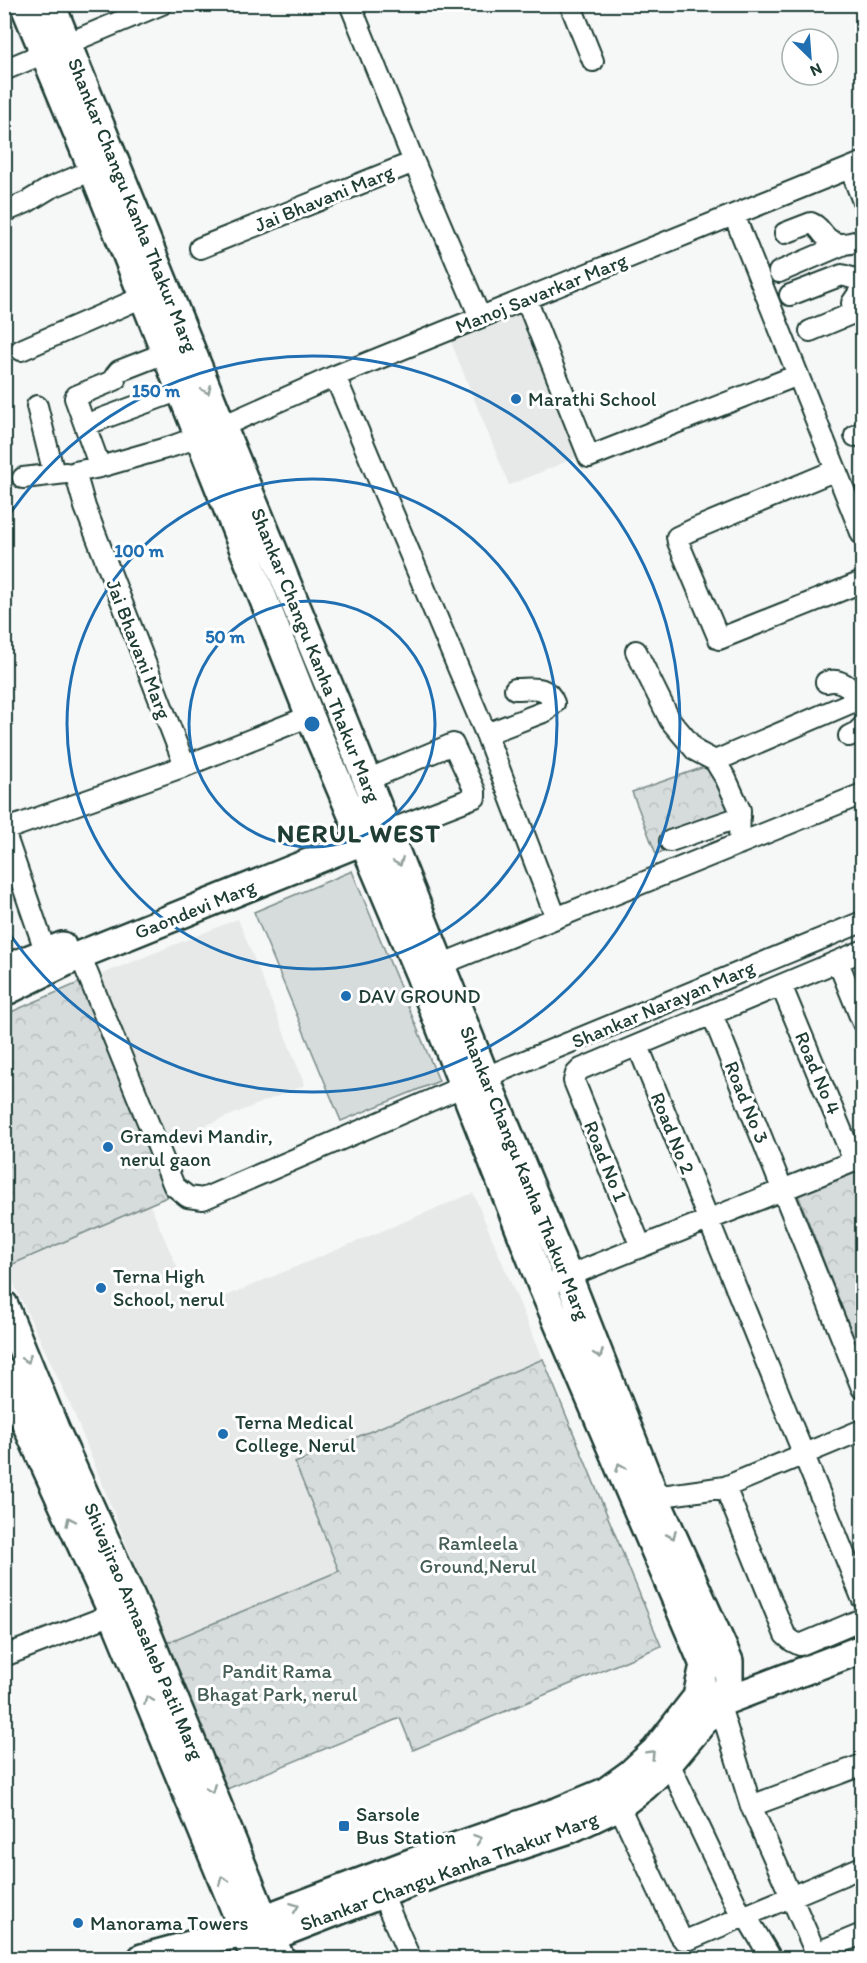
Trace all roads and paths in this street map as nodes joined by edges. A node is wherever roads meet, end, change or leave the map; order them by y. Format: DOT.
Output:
graph roads {
  1 [pos="24,4"];
  2 [pos="51,4"];
  3 [pos="162,4"];
  4 [pos="350,4"];
  5 [pos="570,4"];
  6 [pos="56,48"];
  7 [pos="593,61"];
  8 [pos="4,70"];
  9 [pos="414,162"];
  10 [pos="104,166"];
  11 [pos="856,166"];
  12 [pos="862,199"];
  13 [pos="4,212"];
  14 [pos="734,215"];
  15 [pos="785,233"];
  16 [pos="862,240"];
  17 [pos="842,245"];
  18 [pos="200,248"];
  19 [pos="779,272"];
  20 [pos="862,281"];
  21 [pos="862,288"];
  22 [pos="790,295"];
  23 [pos="143,297"];
  24 [pos="526,299"];
  25 [pos="480,317"];
  26 [pos="810,331"];
  27 [pos="21,350"];
  28 [pos="165,354"];
  29 [pos="798,375"];
  30 [pos="335,376"];
  31 [pos="180,390"];
  32 [pos="37,406"];
  33 [pos="85,425"];
  34 [pos="210,431"];
  35 [pos="100,467"];
  36 [pos="836,470"];
  37 [pos="75,472"];
  38 [pos="54,474"];
  39 [pos="23,478"];
  40 [pos="862,536"];
  41 [pos="862,582"];
  42 [pos="636,651"];
  43 [pos="826,682"];
  44 [pos="515,689"];
  45 [pos="862,698"];
  46 [pos="315,727"];
  47 [pos="346,727"];
  48 [pos="486,734"];
  49 [pos="715,761"];
  50 [pos="185,766"];
  51 [pos="367,783"];
  52 [pos="862,794"];
  53 [pos="740,817"];
  54 [pos="372,828"];
  55 [pos="4,831"];
  56 [pos="670,841"];
  57 [pos="739,844"];
  58 [pos="556,918"];
  59 [pos="862,922"];
  60 [pos="862,951"];
  61 [pos="46,953"];
  62 [pos="80,955"];
  63 [pos="838,962"];
  64 [pos="4,969"];
  65 [pos="430,969"];
  66 [pos="782,985"];
  67 [pos="4,992"];
  68 [pos="712,1014"];
  69 [pos="862,1021"];
  70 [pos="638,1046"];
  71 [pos="475,1082"];
  72 [pos="858,1159"];
  73 [pos="783,1190"];
  74 [pos="708,1220"];
  75 [pos="640,1247"];
  76 [pos="568,1276"];
  77 [pos="542,1286"];
  78 [pos="4,1305"];
  79 [pos="4,1372"];
  80 [pos="862,1388"];
  81 [pos="862,1430"];
  82 [pos="804,1454"];
  83 [pos="725,1487"];
  84 [pos="645,1499"];
  85 [pos="862,1598"];
  86 [pos="113,1614"];
  87 [pos="862,1619"];
  88 [pos="862,1650"];
  89 [pos="4,1656"];
  90 [pos="708,1700"];
  91 [pos="669,1763"];
  92 [pos="862,1765"];
  93 [pos="619,1806"];
  94 [pos="751,1806"];
  95 [pos="566,1820"];
  96 [pos="862,1867"];
  97 [pos="382,1894"];
  98 [pos="792,1896"];
  99 [pos="744,1916"];
  100 [pos="862,1934"];
  101 [pos="263,1941"];
  102 [pos="817,1956"];
  103 [pos="142,1959"];
  104 [pos="410,1959"];
  105 [pos="771,1959"];
  1 -- 6 [label="street, Shankar Changu Kanha Thakur Marg"];
  2 -- 6 [label="street, Shankar Changu Kanha Thakur Marg"];
  3 -- 6 [label="street"];
  4 -- 9 [label="street"];
  5 -- 7 [label="street"];
  6 -- 8 [label="street"];
  6 -- 10 [label="street, Shankar Changu Kanha Thakur Marg"];
  9 -- 18 [label="street, Jai Bhavani Marg"];
  9 -- 25 [label="street"];
  10 -- 13 [label="street"];
  10 -- 23 [label="street, Shankar Changu Kanha Thakur Marg"];
  10 -- 34 [label="street, Shankar Changu Kanha Thakur Marg, one-way"];
  11 -- 12 [label="street"];
  11 -- 14 [label="street, Manoj Savarkar Marg"];
  14 -- 24 [label="street, Manoj Savarkar Marg"];
  14 -- 29 [label="street"];
  15 -- 17 [label="street"];
  16 -- 17 [label="street"];
  17 -- 19 [label="street"];
  20 -- 22 [label="street"];
  21 -- 26 [label="street"];
  23 -- 27 [label="street"];
  23 -- 28 [label="street, Shankar Changu Kanha Thakur Marg"];
  24 -- 25 [label="street, Manoj Savarkar Marg"];
  24 -- 29 [label="street"];
  25 -- 30 [label="street, Manoj Savarkar Marg"];
  28 -- 31 [label="street, Shankar Changu Kanha Thakur Marg"];
  28 -- 33 [label="street"];
  29 -- 36 [label="street"];
  30 -- 34 [label="street, Manoj Savarkar Marg"];
  30 -- 48 [label="street"];
  31 -- 33 [label="street"];
  31 -- 34 [label="street, Shankar Changu Kanha Thakur Marg"];
  32 -- 38 [label="street"];
  33 -- 35 [label="street"];
  34 -- 35 [label="street"];
  34 -- 46 [label="street, Shankar Changu Kanha Thakur Marg"];
  34 -- 47 [label="street, Shankar Changu Kanha Thakur Marg"];
  35 -- 37 [label="street"];
  36 -- 40 [label="street"];
  36 -- 41 [label="street"];
  37 -- 38 [label="street"];
  37 -- 50 [label="street, Jai Bhavani Marg"];
  38 -- 39 [label="street"];
  42 -- 49 [label="street"];
  43 -- 45 [label="street"];
  44 -- 48 [label="street"];
  45 -- 49 [label="street"];
  46 -- 47 [label="street"];
  46 -- 50 [label="street"];
  46 -- 54 [label="street, Shankar Changu Kanha Thakur Marg"];
  47 -- 51 [label="street, Shankar Changu Kanha Thakur Marg"];
  48 -- 58 [label="street"];
  49 -- 53 [label="street"];
  50 -- 55 [label="street"];
  51 -- 54 [label="street, Shankar Changu Kanha Thakur Marg"];
  51 -- 54 [label="street"];
  52 -- 57 [label="street"];
  53 -- 56 [label="street"];
  53 -- 57 [label="street"];
  54 -- 61 [label="street, Gaondevi Marg"];
  54 -- 62 [label="street, Gaondevi Marg"];
  54 -- 65 [label="street, Shankar Changu Kanha Thakur Marg"];
  55 -- 61 [label="street"];
  57 -- 58 [label="street"];
  58 -- 65 [label="street"];
  59 -- 71 [label="street, Shankar Narayan Marg"];
  60 -- 63 [label="street"];
  61 -- 64 [label="street, Gaondevi Marg"];
  62 -- 67 [label="street, Gaondevi Marg"];
  62 -- 71 [label="street, Shankar Narayan Marg"];
  63 -- 66 [label="street"];
  63 -- 69 [label="street"];
  65 -- 71 [label="street, Shankar Changu Kanha Thakur Marg"];
  66 -- 68 [label="street"];
  66 -- 72 [label="street, Road No 4"];
  68 -- 70 [label="street"];
  68 -- 73 [label="street, Road No 3"];
  70 -- 74 [label="street, Road No 2"];
  70 -- 75 [label="street, Road No 1"];
  71 -- 76 [label="street, Shankar Changu Kanha Thakur Marg"];
  71 -- 77 [label="street, Shankar Changu Kanha Thakur Marg"];
  72 -- 73 [label="street"];
  73 -- 74 [label="street"];
  73 -- 80 [label="street, Road No 3"];
  74 -- 75 [label="street"];
  74 -- 82 [label="street, Road No 2"];
  75 -- 76 [label="street"];
  76 -- 77 [label="street"];
  76 -- 84 [label="street, Shankar Changu Kanha Thakur Marg, one-way"];
  84 -- 77 [label="street, Shankar Changu Kanha Thakur Marg, one-way"];
  78 -- 101 [label="street, Shivajirao Annasaheb Patil Marg, one-way"];
  86 -- 79 [label="street, Shivajirao Annasaheb Patil Marg, one-way"];
  81 -- 82 [label="street"];
  82 -- 83 [label="street"];
  82 -- 85 [label="street, Road No 2"];
  83 -- 84 [label="street"];
  83 -- 87 [label="street"];
  84 -- 90 [label="street, Shankar Changu Kanha Thakur Marg"];
  86 -- 89 [label="street"];
  101 -- 86 [label="street, Shivajirao Annasaheb Patil Marg, one-way"];
  88 -- 90 [label="street"];
  90 -- 91 [label="street, Shankar Changu Kanha Thakur Marg"];
  90 -- 94 [label="street"];
  95 -- 90 [label="street, Shankar Changu Kanha Thakur Marg, one-way"];
  91 -- 93 [label="street, Shankar Changu Kanha Thakur Marg"];
  91 -- 99 [label="street"];
  92 -- 94 [label="street"];
  93 -- 95 [label="street, Shankar Changu Kanha Thakur Marg"];
  93 -- 99 [label="street"];
  94 -- 98 [label="street"];
  95 -- 97 [label="street, Shankar Changu Kanha Thakur Marg"];
  101 -- 95 [label="street, Shankar Changu Kanha Thakur Marg, one-way"];
  96 -- 98 [label="street"];
  97 -- 101 [label="street, Shankar Changu Kanha Thakur Marg"];
  97 -- 104 [label="street"];
  98 -- 99 [label="street"];
  98 -- 102 [label="street"];
  99 -- 105 [label="street"];
  100 -- 102 [label="street"];
  101 -- 103 [label="street, Shankar Changu Kanha Thakur Marg"];
}
